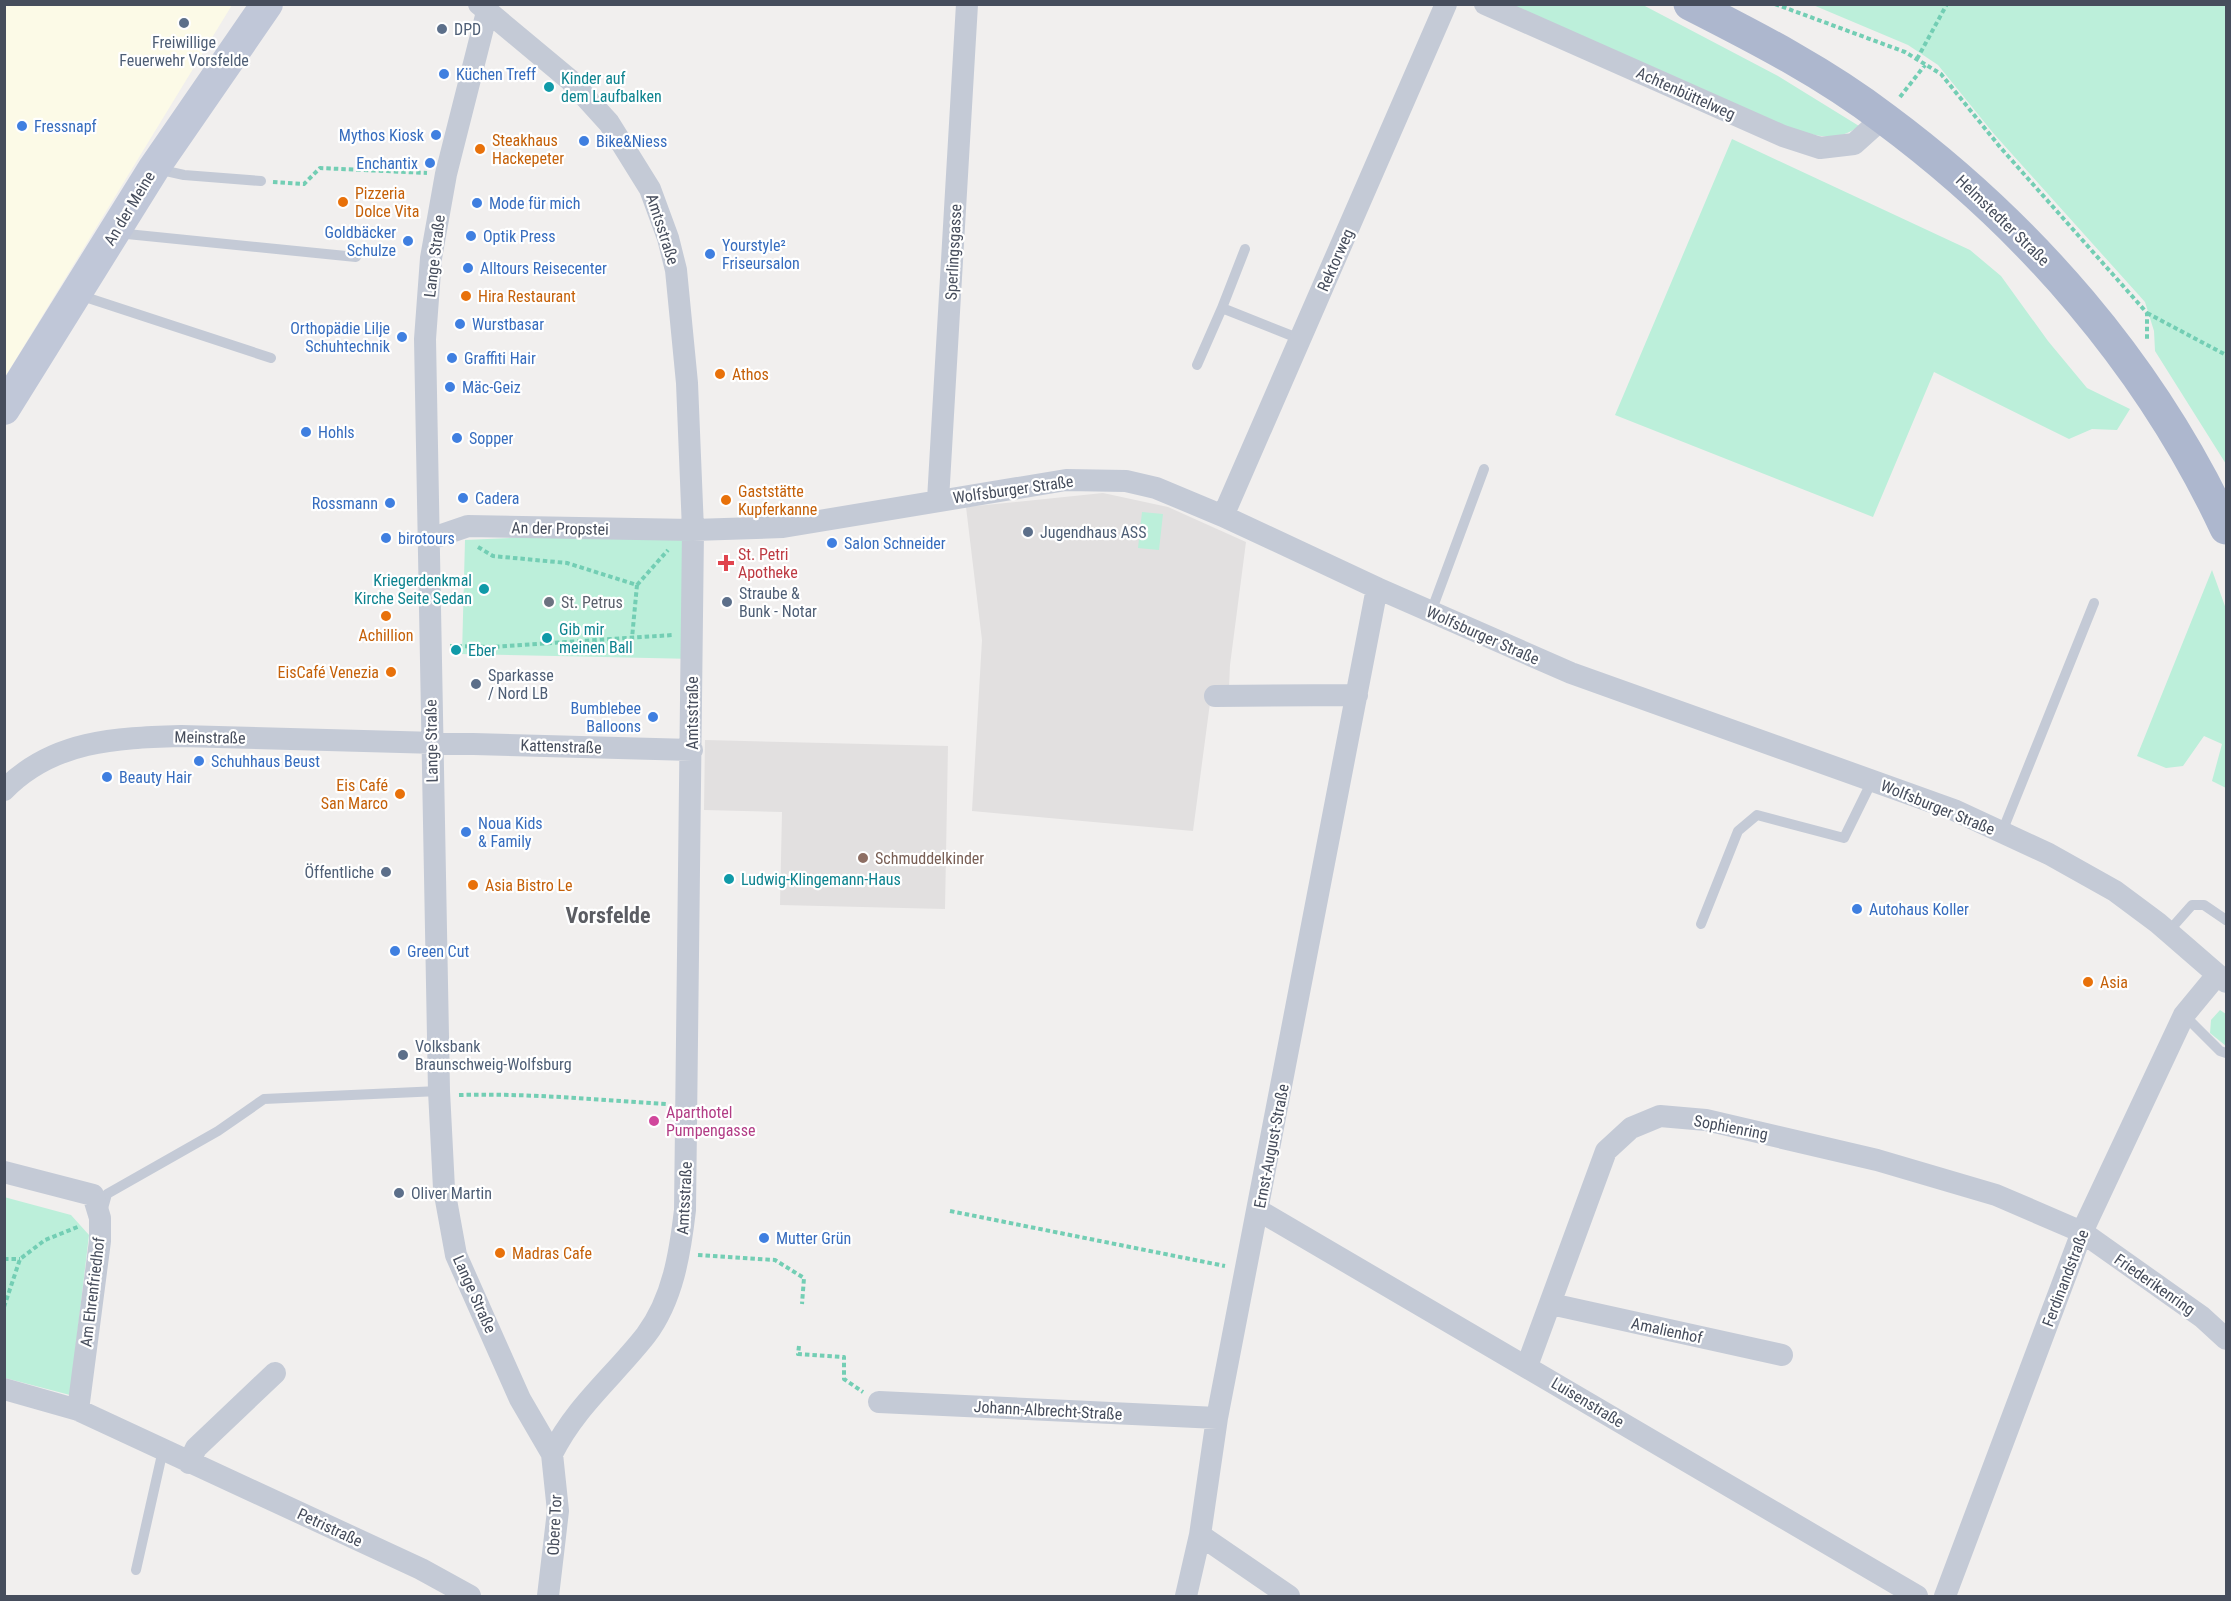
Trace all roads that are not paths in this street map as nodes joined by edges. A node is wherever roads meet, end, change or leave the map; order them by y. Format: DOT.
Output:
graph roads {
  1 [pos="967,4"];
  2 [pos="1446,4"];
  3 [pos="1485,4"];
  4 [pos="1690,4"];
  5 [pos="264,7"];
  6 [pos="483,8"];
  7 [pos="1884,117"];
  8 [pos="153,168"];
  9 [pos="261,181"];
  10 [pos="114,233"];
  11 [pos="1245,249"];
  12 [pos="356,257"];
  13 [pos="76,294"];
  14 [pos="1222,308"];
  15 [pos="1300,339"];
  16 [pos="271,358"];
  17 [pos="1197,365"];
  18 [pos="4,409"];
  19 [pos="1484,469"];
  20 [pos="938,500"];
  21 [pos="1223,516"];
  22 [pos="2226,528"];
  23 [pos="693,530"];
  24 [pos="430,538"];
  25 [pos="1377,588"];
  26 [pos="2094,603"];
  27 [pos="1431,612"];
  28 [pos="1357,695"];
  29 [pos="1215,696"];
  30 [pos="430,742"];
  31 [pos="692,750"];
  32 [pos="1872,781"];
  33 [pos="4,790"];
  34 [pos="2001,832"];
  35 [pos="2226,920"];
  36 [pos="1701,924"];
  37 [pos="2169,932"];
  38 [pos="2222,979"];
  39 [pos="2184,1015"];
  40 [pos="2226,1053"];
  41 [pos="439,1093"];
  42 [pos="4,1172"];
  43 [pos="1258,1210"];
  44 [pos="100,1218"];
  45 [pos="2082,1232"];
  46 [pos="1551,1304"];
  47 [pos="2224,1332"];
  48 [pos="1782,1355"];
  49 [pos="1527,1366"];
  50 [pos="275,1373"];
  51 [pos="4,1389"];
  52 [pos="879,1402"];
  53 [pos="78,1410"];
  54 [pos="1217,1418"];
  55 [pos="163,1450"];
  56 [pos="552,1454"];
  57 [pos="189,1463"];
  58 [pos="1200,1535"];
  59 [pos="136,1570"];
  60 [pos="470,1596"];
  61 [pos="548,1596"];
  62 [pos="1186,1596"];
  63 [pos="1289,1596"];
  64 [pos="1917,1596"];
  65 [pos="1945,1596"];
  1 -- 20 [label="street, Sperlingsgasse"];
  2 -- 15 [label="street, Rektorweg"];
  3 -- 7 [label="street, Achtenbüttelweg"];
  4 -- 7 [label="main road, Helmstedter Straße"];
  5 -- 8 [label="street, An der Meine"];
  6 -- 23 [label="street, Amtsstraße"];
  6 -- 24 [label="street, Lange Straße"];
  7 -- 22 [label="main road, Helmstedter Straße"];
  8 -- 9 [label="lane"];
  8 -- 10 [label="street, An der Meine"];
  10 -- 12 [label="lane"];
  10 -- 13 [label="street, An der Meine"];
  11 -- 14 [label="lane"];
  13 -- 16 [label="lane"];
  13 -- 18 [label="street, An der Meine"];
  14 -- 15 [label="lane"];
  14 -- 17 [label="lane"];
  15 -- 21 [label="street, Rektorweg"];
  19 -- 27 [label="lane"];
  20 -- 21 [label="street, Wolfsburger Straße"];
  20 -- 23 [label="street, Wolfsburger Straße"];
  21 -- 25 [label="street, Wolfsburger Straße"];
  23 -- 24 [label="street, An der Propstei"];
  23 -- 31 [label="street, Amtsstraße"];
  24 -- 30 [label="street, Lange Straße"];
  25 -- 27 [label="street, Wolfsburger Straße"];
  25 -- 28 [label="street, Ernst-August-Straße"];
  26 -- 34 [label="lane"];
  27 -- 32 [label="street, Wolfsburger Straße"];
  28 -- 29 [label="street"];
  28 -- 43 [label="street, Ernst-August-Straße"];
  30 -- 31 [label="street, Kattenstraße"];
  30 -- 33 [label="street, Meinstraße"];
  30 -- 41 [label="street, Lange Straße"];
  31 -- 56 [label="street, Amtsstraße"];
  32 -- 34 [label="street, Wolfsburger Straße"];
  32 -- 36 [label="lane"];
  34 -- 37 [label="street, Wolfsburger Straße"];
  35 -- 37 [label="lane"];
  37 -- 38 [label="street, Wolfsburger Straße"];
  38 -- 39 [label="street, Ferdinandstraße"];
  39 -- 40 [label="lane"];
  39 -- 45 [label="street, Ferdinandstraße"];
  41 -- 44 [label="lane"];
  41 -- 56 [label="street, Lange Straße"];
  42 -- 44 [label="street, Am Ehrenfriedhof"];
  43 -- 49 [label="street, Luisenstraße"];
  43 -- 54 [label="street, Ernst-August-Straße"];
  44 -- 53 [label="street, Am Ehrenfriedhof"];
  45 -- 46 [label="street, Sophienring"];
  45 -- 47 [label="street, Friederikenring"];
  45 -- 65 [label="street, Ferdinandstraße"];
  46 -- 48 [label="street, Amalienhof"];
  46 -- 49 [label="street, Sophienring"];
  49 -- 64 [label="street, Luisenstraße"];
  50 -- 57 [label="street"];
  51 -- 53 [label="street, Petristraße"];
  52 -- 54 [label="street, Johann-Albrecht-Straße"];
  53 -- 55 [label="street, Petristraße"];
  54 -- 58 [label="street, Ernst-August-Straße"];
  55 -- 57 [label="street, Petristraße"];
  55 -- 59 [label="lane"];
  56 -- 61 [label="street, Obere Tor"];
  57 -- 60 [label="street, Petristraße"];
  58 -- 62 [label="street, Ernst-August-Straße"];
  58 -- 63 [label="street"];
}
